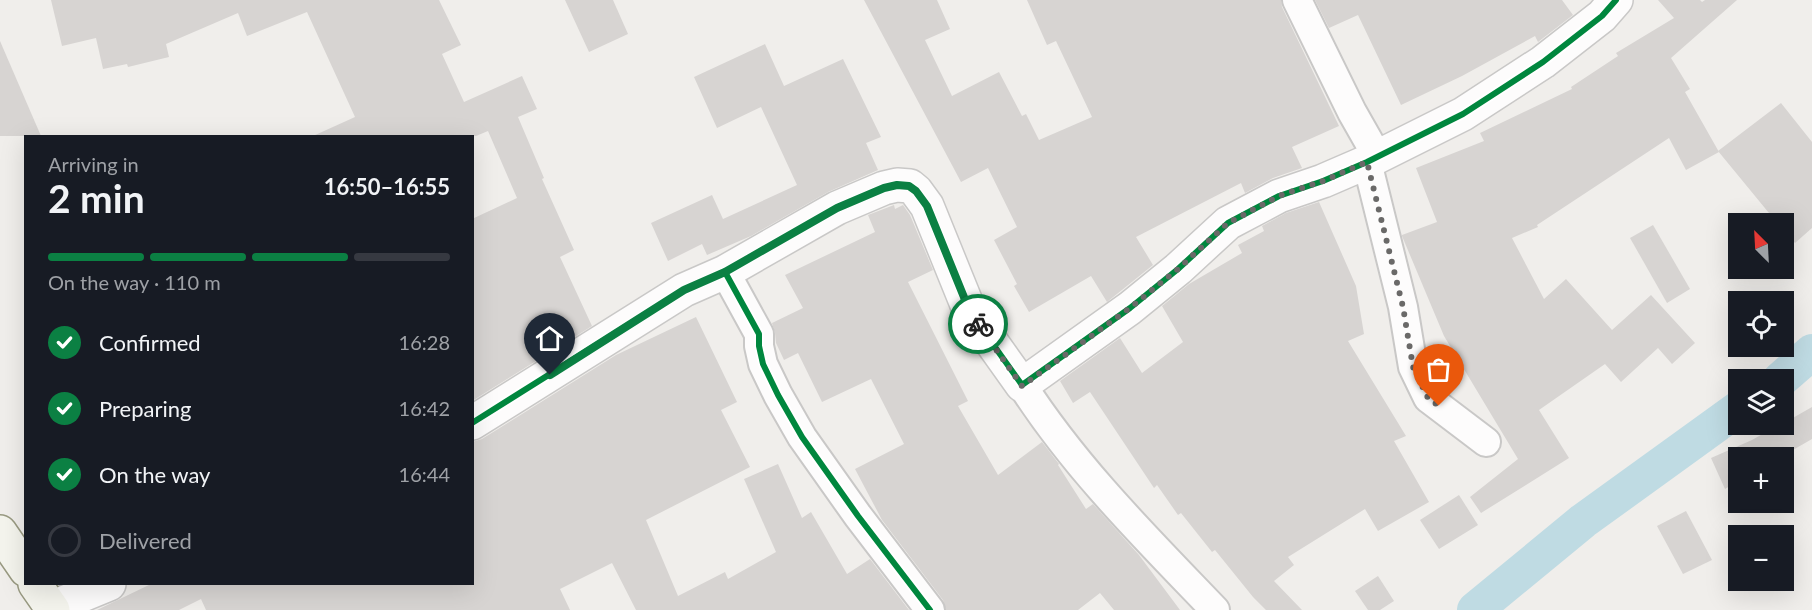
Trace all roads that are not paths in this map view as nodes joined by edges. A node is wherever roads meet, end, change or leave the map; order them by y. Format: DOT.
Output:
graph roads {
  1 [pos="1297,0"];
  2 [pos="1616,0"];
  3 [pos="1372,159"];
  4 [pos="725,272"];
  5 [pos="1022,386"];
  6 [pos="474,422"];
  7 [pos="1486,442"];
  8 [pos="0,532"];
  9 [pos="24,567"];
  10 [pos="105,585"];
  11 [pos="46,601"];
  12 [pos="930,610"];
  13 [pos="1215,610"];
  1 -- 3 [label="street"];
  2 -- 3 [label="street"];
  3 -- 5 [label="street"];
  3 -- 7 [label="street"];
  4 -- 5 [label="street"];
  4 -- 6 [label="street"];
  4 -- 12 [label="street"];
  5 -- 13 [label="street"];
  8 -- 9 [label="main road"];
  10 -- 11 [label="street"];
}
